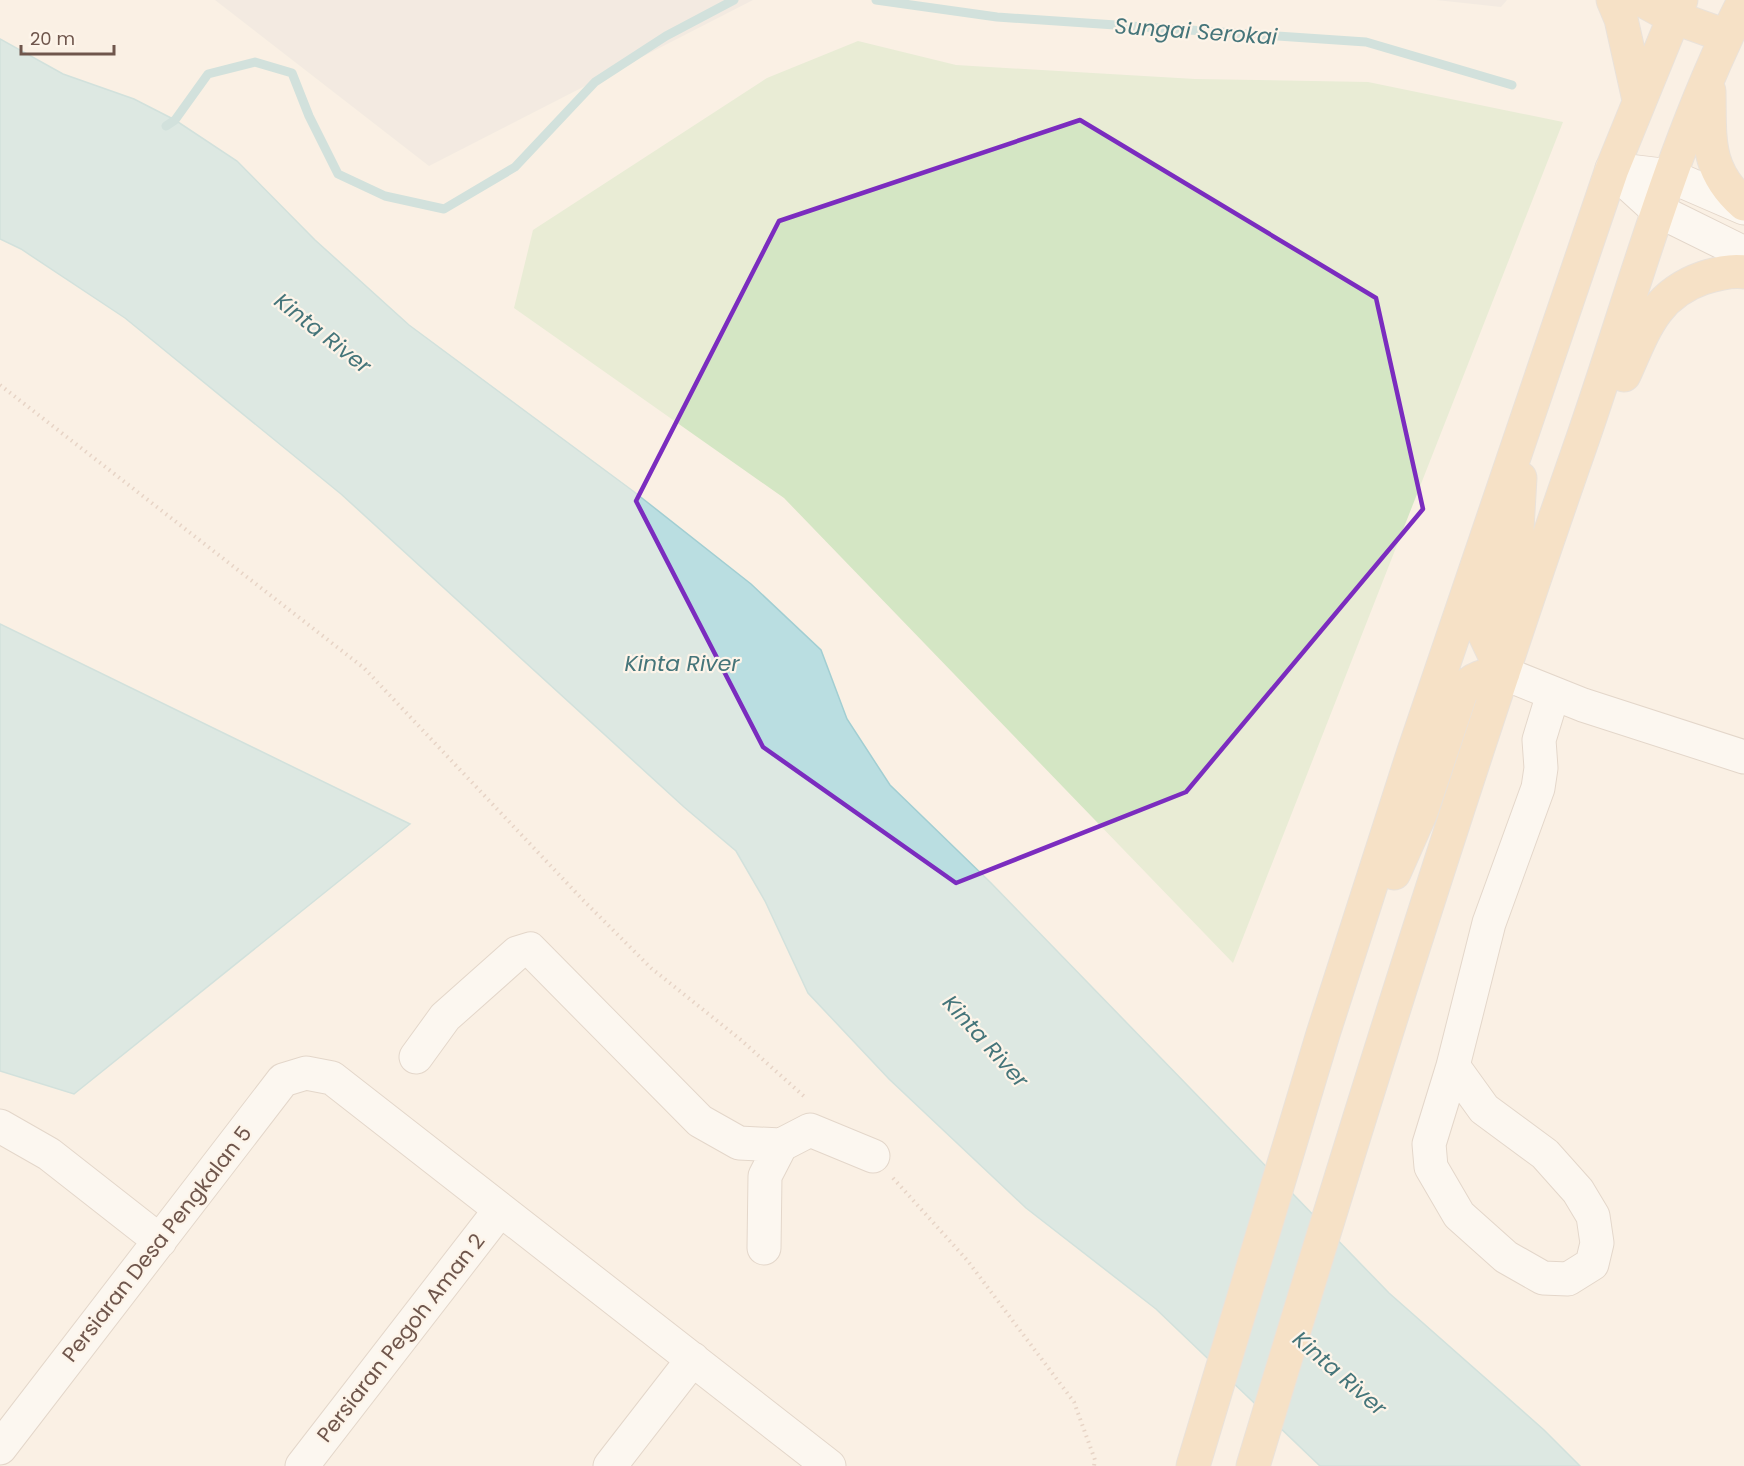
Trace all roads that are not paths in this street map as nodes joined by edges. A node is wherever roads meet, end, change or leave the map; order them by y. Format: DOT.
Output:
graph roads {
  1 [pos="1613,0"];
  2 [pos="1642,0"];
  3 [pos="1702,0"];
  4 [pos="1744,1"];
  5 [pos="1677,9"];
  6 [pos="1726,36"];
  7 [pos="1709,74"];
  8 [pos="1639,100"];
  9 [pos="1612,169"];
  10 [pos="1670,176"];
  11 [pos="1744,206"];
  12 [pos="1657,210"];
  13 [pos="1744,253"];
  14 [pos="1744,272"];
  15 [pos="1522,433"];
  16 [pos="1568,478"];
  17 [pos="1503,673"];
  18 [pos="1553,694"];
  19 [pos="1744,757"];
  20 [pos="1323,1034"];
  21 [pos="416,1057"];
  22 [pos="1453,1066"];
  23 [pos="0,1126"];
  24 [pos="781,1145"];
  25 [pos="873,1156"];
  26 [pos="500,1210"];
  27 [pos="160,1241"];
  28 [pos="764,1248"];
  29 [pos="693,1359"];
  30 [pos="0,1448"];
  31 [pos="302,1466"];
  32 [pos="610,1466"];
  33 [pos="829,1466"];
  34 [pos="1193,1466"];
  35 [pos="1253,1466"];
  1 -- 8 [label="main road"];
  2 -- 5 [label="main road"];
  3 -- 6 [label="main road"];
  4 -- 6 [label="main road"];
  5 -- 6 [label="main road"];
  5 -- 8 [label="main road"];
  6 -- 7 [label="main road"];
  7 -- 10 [label="main road"];
  7 -- 11 [label="main road"];
  8 -- 9 [label="main road"];
  9 -- 10 [label="street"];
  9 -- 12 [label="street"];
  9 -- 15 [label="main road"];
  10 -- 11 [label="street"];
  10 -- 12 [label="main road"];
  12 -- 13 [label="street"];
  12 -- 16 [label="main road"];
  14 -- 16 [label="main road"];
  15 -- 17 [label="main road"];
  15 -- 20 [label="main road"];
  16 -- 17 [label="main road"];
  17 -- 18 [label="street"];
  17 -- 20 [label="main road"];
  17 -- 35 [label="main road"];
  18 -- 19 [label="street"];
  18 -- 22 [label="street"];
  20 -- 34 [label="main road"];
  21 -- 24 [label="street"];
  22 -- 22 [label="street"];
  23 -- 27 [label="street"];
  24 -- 25 [label="street"];
  24 -- 28 [label="street"];
  26 -- 27 [label="street, Persiaran Desa Pengkalan 5"];
  26 -- 29 [label="street"];
  26 -- 31 [label="street, Persiaran Pegoh Aman 2"];
  27 -- 30 [label="street, Persiaran Desa Pengkalan 5"];
  29 -- 32 [label="street"];
  29 -- 33 [label="street"];
}
